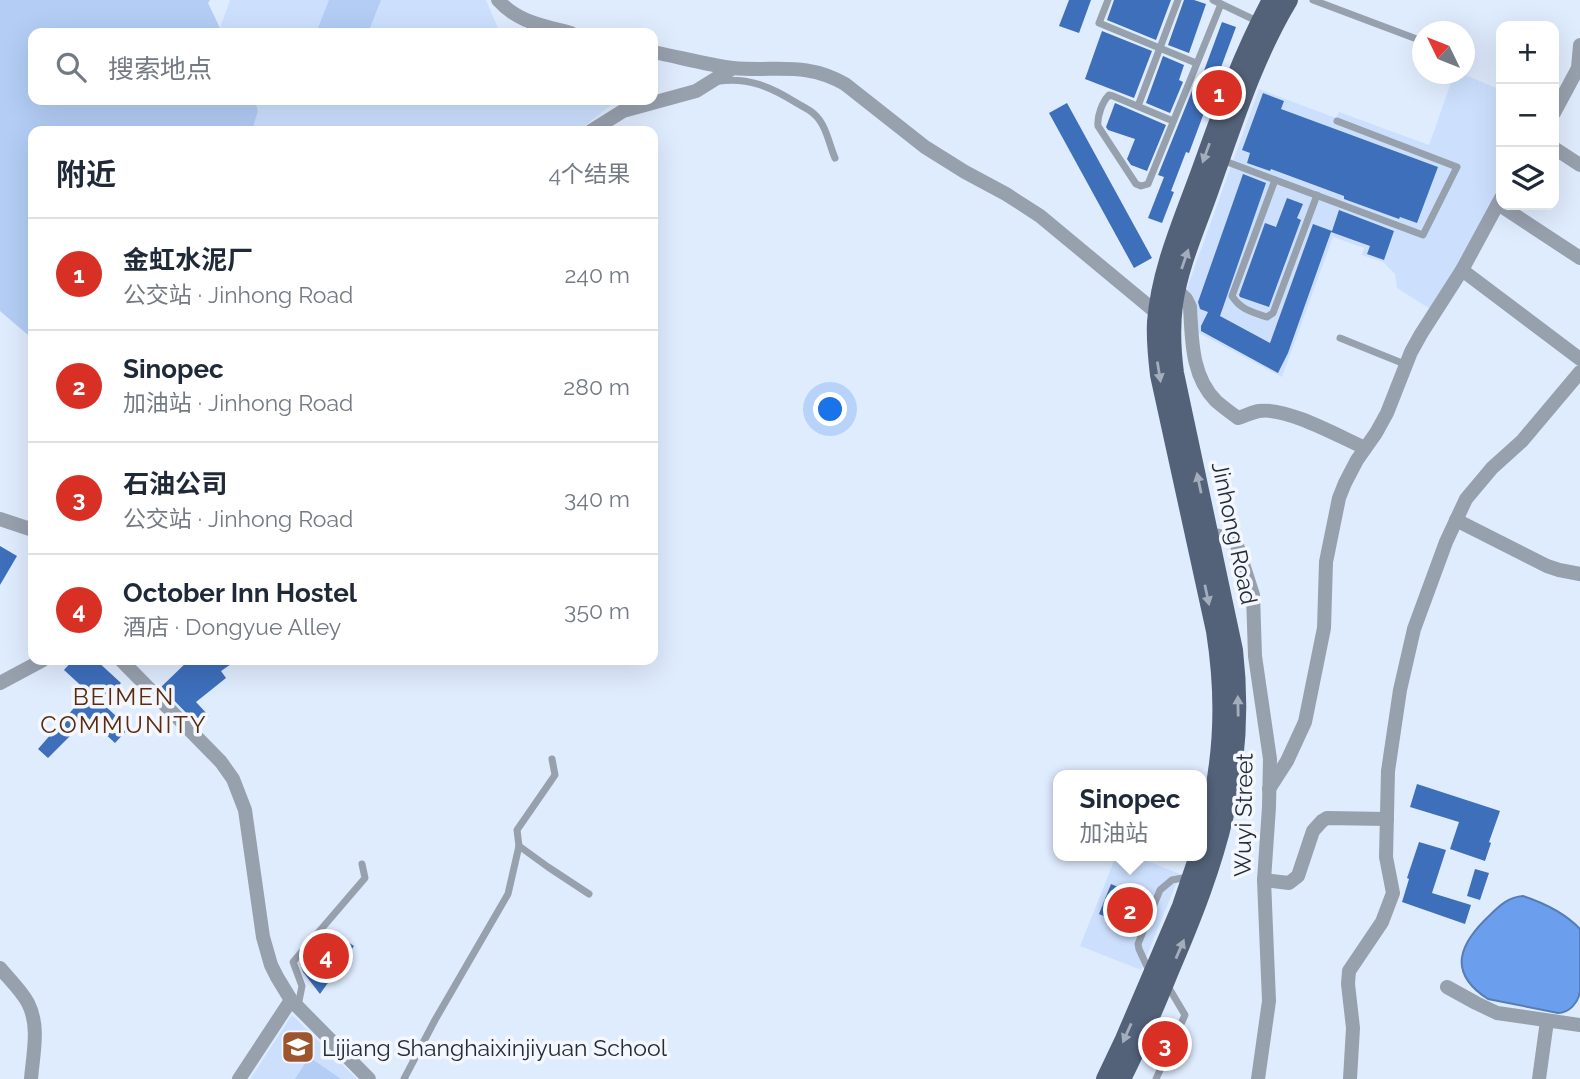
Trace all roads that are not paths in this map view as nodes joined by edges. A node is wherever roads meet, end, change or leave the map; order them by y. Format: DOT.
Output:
graph roads {
  1 [pos="498,0"];
  2 [pos="1108,0"];
  3 [pos="1178,0"];
  4 [pos="1271,0"];
  5 [pos="1289,0"];
  6 [pos="1313,0"];
  7 [pos="1217,1"];
  8 [pos="1259,22"];
  9 [pos="554,28"];
  10 [pos="1412,37"];
  11 [pos="1580,45"];
  12 [pos="1160,48"];
  13 [pos="658,53"];
  14 [pos="1196,63"];
  15 [pos="733,68"];
  16 [pos="1579,69"];
  17 [pos="711,82"];
  18 [pos="658,102"];
  19 [pos="1559,104"];
  20 [pos="646,105"];
  21 [pos="1138,106"];
  22 [pos="1173,121"];
  23 [pos="1337,121"];
  24 [pos="599,126"];
  25 [pos="1559,151"];
  26 [pos="835,158"];
  27 [pos="1221,159"];
  28 [pos="1580,165"];
  29 [pos="1275,180"];
  30 [pos="1317,195"];
  31 [pos="1496,208"];
  32 [pos="1513,210"];
  33 [pos="1580,258"];
  34 [pos="1462,270"];
  35 [pos="1177,289"];
  36 [pos="1157,313"];
  37 [pos="1340,338"];
  38 [pos="1580,359"];
  39 [pos="1407,365"];
  40 [pos="1580,372"];
  41 [pos="1365,448"];
  42 [pos="0,519"];
  43 [pos="1456,520"];
  44 [pos="28,528"];
  45 [pos="1210,534"];
  46 [pos="1580,574"];
  47 [pos="34,665"];
  48 [pos="126,665"];
  49 [pos="0,683"];
  50 [pos="552,759"];
  51 [pos="1269,789"];
  52 [pos="1387,819"];
  53 [pos="1207,822"];
  54 [pos="519,846"];
  55 [pos="1196,861"];
  56 [pos="362,864"];
  57 [pos="1192,876"];
  58 [pos="1264,880"];
  59 [pos="589,894"];
  60 [pos="0,968"];
  61 [pos="1159,979"];
  62 [pos="1447,986"];
  63 [pos="295,1003"];
  64 [pos="1547,1021"];
  65 [pos="1580,1025"];
  66 [pos="31,1079"];
  67 [pos="239,1079"];
  68 [pos="369,1079"];
  69 [pos="404,1079"];
  70 [pos="1105,1079"];
  71 [pos="1122,1079"];
  72 [pos="1156,1079"];
  73 [pos="1258,1079"];
  74 [pos="1350,1079"];
  75 [pos="1539,1079"];
  1 -- 9 [label="street"];
  2 -- 12 [label="lane"];
  3 -- 12 [label="lane"];
  4 -- 8 [label="main road, Jinhong Road"];
  5 -- 27 [label="main road, Jinhong Road"];
  6 -- 10 [label="lane"];
  7 -- 8 [label="lane"];
  7 -- 14 [label="lane"];
  8 -- 36 [label="main road, Jinhong Road, one-way"];
  11 -- 16 [label="street"];
  12 -- 14 [label="lane"];
  12 -- 21 [label="lane"];
  13 -- 15 [label="street"];
  14 -- 22 [label="lane"];
  15 -- 17 [label="street"];
  15 -- 36 [label="street"];
  16 -- 19 [label="street"];
  17 -- 18 [label="street"];
  17 -- 26 [label="lane"];
  20 -- 24 [label="street"];
  21 -- 22 [label="lane"];
  21 -- 22 [label="lane"];
  23 -- 30 [label="lane"];
  25 -- 28 [label="street"];
  27 -- 29 [label="lane"];
  35 -- 27 [label="main road, Jinhong Road, one-way"];
  29 -- 30 [label="lane"];
  29 -- 30 [label="lane"];
  31 -- 34 [label="street"];
  32 -- 33 [label="street"];
  34 -- 38 [label="street"];
  34 -- 39 [label="street"];
  35 -- 41 [label="street"];
  45 -- 35 [label="main road, Jinhong Road, one-way"];
  36 -- 53 [label="main road, Jinhong Road, one-way"];
  37 -- 39 [label="lane"];
  39 -- 41 [label="street"];
  40 -- 43 [label="street"];
  41 -- 51 [label="street"];
  42 -- 44 [label="street"];
  43 -- 46 [label="street"];
  43 -- 52 [label="street"];
  45 -- 51 [label="street, Wuyi Street"];
  61 -- 45 [label="main road, Jinhong Road, one-way"];
  47 -- 49 [label="street"];
  48 -- 63 [label="street"];
  50 -- 54 [label="lane"];
  51 -- 58 [label="street, Wuyi Street"];
  52 -- 58 [label="street"];
  52 -- 74 [label="street"];
  54 -- 59 [label="lane"];
  54 -- 69 [label="lane"];
  55 -- 57 [label="main road, Jinhong Road"];
  56 -- 63 [label="lane"];
  57 -- 61 [label="main road, Jinhong Road"];
  57 -- 61 [label="lane"];
  58 -- 73 [label="street, Wuyi Street"];
  60 -- 66 [label="street"];
  61 -- 70 [label="main road, Jinhong Road, one-way"];
  61 -- 71 [label="main road, Jinhong Road"];
  61 -- 72 [label="lane"];
  62 -- 64 [label="street"];
  63 -- 67 [label="street"];
  63 -- 68 [label="street"];
  64 -- 65 [label="street"];
  64 -- 75 [label="street"];
}
